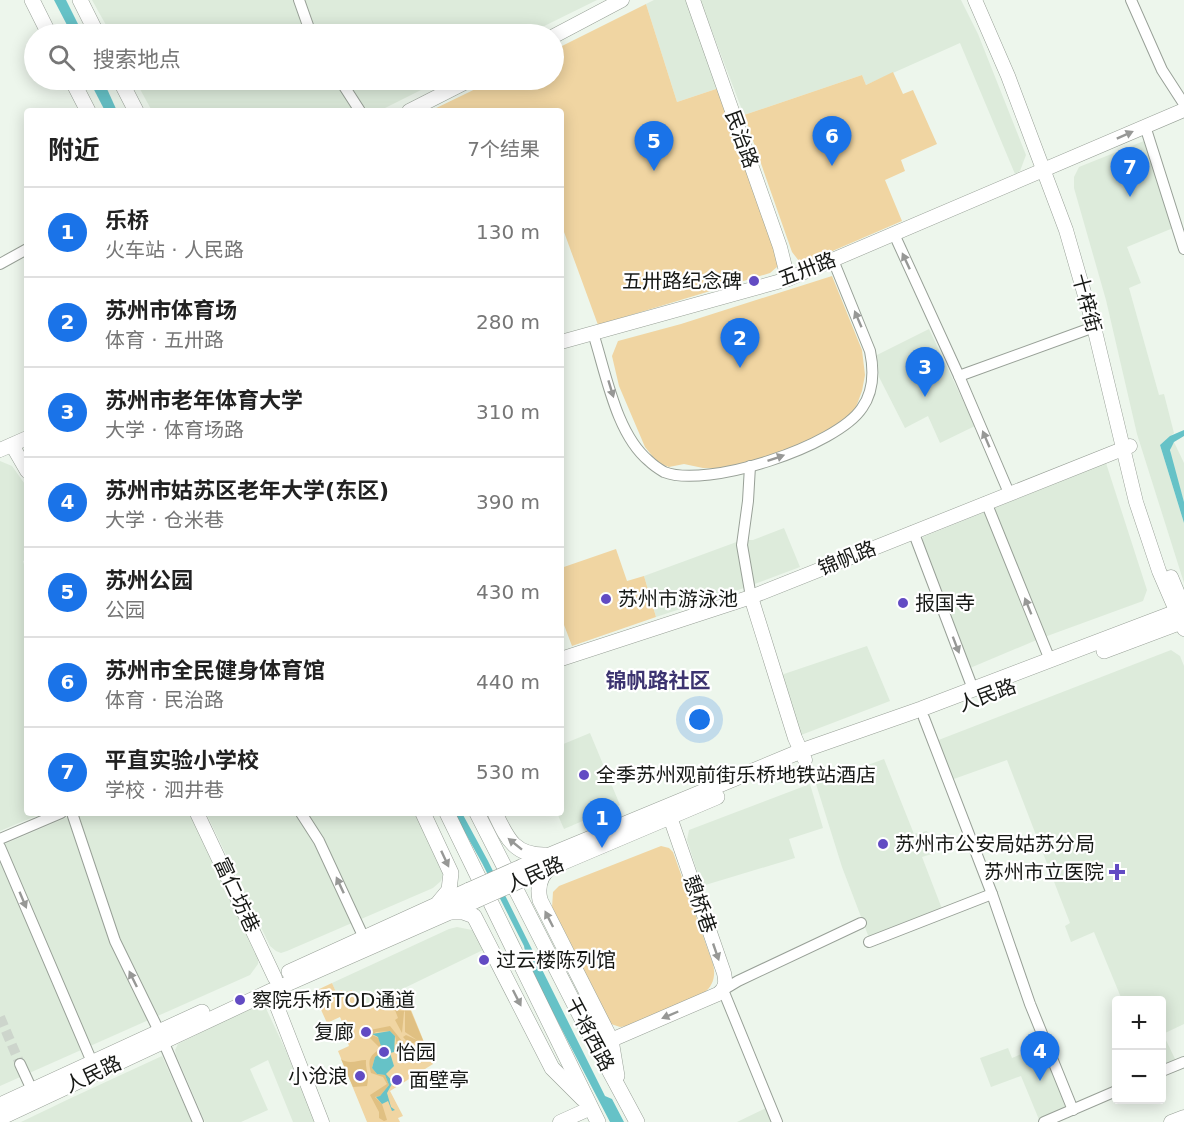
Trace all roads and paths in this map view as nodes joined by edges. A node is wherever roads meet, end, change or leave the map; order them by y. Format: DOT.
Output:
graph roads {
  1 [pos="32,0"];
  2 [pos="80,0"];
  3 [pos="299,0"];
  4 [pos="622,0"];
  5 [pos="693,0"];
  6 [pos="975,0"];
  7 [pos="984,0"];
  8 [pos="1131,0"];
  9 [pos="44,24"];
  10 [pos="92,24"];
  11 [pos="307,24"];
  12 [pos="564,31"];
  13 [pos="77,90"];
  14 [pos="125,90"];
  15 [pos="346,90"];
  16 [pos="450,90"];
  17 [pos="1184,104"];
  18 [pos="86,108"];
  19 [pos="134,108"];
  20 [pos="358,108"];
  21 [pos="415,108"];
  22 [pos="1184,110"];
  23 [pos="1145,126"];
  24 [pos="1048,168"];
  25 [pos="894,234"];
  26 [pos="1184,249"];
  27 [pos="24,253"];
  28 [pos="833,260"];
  29 [pos="0,264"];
  30 [pos="788,279"];
  31 [pos="1094,327"];
  32 [pos="593,333"];
  33 [pos="564,341"];
  34 [pos="959,376"];
  35 [pos="24,439"];
  36 [pos="1126,447"];
  37 [pos="6,448"];
  38 [pos="750,466"];
  39 [pos="24,468"];
  40 [pos="1009,493"];
  41 [pos="986,502"];
  42 [pos="913,531"];
  43 [pos="751,597"];
  44 [pos="1182,617"];
  45 [pos="564,658"];
  46 [pos="1050,660"];
  47 [pos="973,689"];
  48 [pos="924,718"];
  49 [pos="803,755"];
  50 [pos="54,816"];
  51 [pos="73,816"];
  52 [pos="198,816"];
  53 [pos="303,816"];
  54 [pos="424,816"];
  55 [pos="448,816"];
  56 [pos="479,816"];
  57 [pos="496,816"];
  58 [pos="670,817"];
  59 [pos="0,839"];
  60 [pos="0,847"];
  61 [pos="551,860"];
  62 [pos="520,875"];
  63 [pos="477,894"];
  64 [pos="992,894"];
  65 [pos="442,909"];
  66 [pos="861,923"];
  67 [pos="364,938"];
  68 [pos="869,942"];
  69 [pos="273,985"];
  70 [pos="723,990"];
  71 [pos="161,1036"];
  72 [pos="611,1040"];
  73 [pos="596,1046"];
  74 [pos="569,1059"];
  75 [pos="92,1062"];
  76 [pos="1184,1062"];
  77 [pos="20,1064"];
  78 [pos="552,1068"];
  79 [pos="1166,1069"];
  80 [pos="619,1088"];
  81 [pos="32,1090"];
  82 [pos="1112,1093"];
  83 [pos="0,1105"];
  84 [pos="591,1108"];
  85 [pos="1073,1110"];
  86 [pos="1184,1117"];
  87 [pos="0,1118"];
  88 [pos="198,1122"];
  89 [pos="322,1122"];
  90 [pos="560,1122"];
  91 [pos="598,1122"];
  92 [pos="637,1122"];
  93 [pos="777,1122"];
  94 [pos="1044,1122"];
  95 [pos="1171,1122"];
  1 -- 9 [label="main road"];
  2 -- 10 [label="main road"];
  3 -- 11 [label="street"];
  4 -- 12 [label="street"];
  5 -- 30 [label="street, 民治路"];
  6 -- 24 [label="street, 十梓街"];
  7 -- 24 [label="street, 十梓街"];
  8 -- 17 [label="street"];
  13 -- 18 [label="main road"];
  14 -- 19 [label="main road"];
  15 -- 20 [label="street"];
  16 -- 21 [label="street"];
  22 -- 23 [label="street, 五卅路"];
  24 -- 23 [label="street, 五卅路, one-way"];
  23 -- 26 [label="street"];
  24 -- 25 [label="street, 五卅路"];
  24 -- 31 [label="street, 十梓街"];
  24 -- 36 [label="street, 十梓街"];
  25 -- 28 [label="street, 五卅路"];
  34 -- 25 [label="street, one-way"];
  27 -- 29 [label="street"];
  28 -- 30 [label="street, 五卅路"];
  38 -- 28 [label="street, one-way"];
  30 -- 32 [label="street, 五卅路"];
  31 -- 34 [label="street"];
  31 -- 36 [label="street, 十梓街"];
  32 -- 33 [label="street, 五卅路"];
  32 -- 38 [label="street, one-way"];
  40 -- 34 [label="street, one-way"];
  35 -- 37 [label="street"];
  36 -- 40 [label="street, 锦帆路"];
  36 -- 44 [label="street, 十梓街"];
  37 -- 39 [label="street"];
  38 -- 43 [label="street"];
  40 -- 41 [label="street, 锦帆路"];
  41 -- 42 [label="street, 锦帆路"];
  46 -- 41 [label="street, one-way"];
  42 -- 43 [label="street, 锦帆路"];
  42 -- 47 [label="street, one-way"];
  43 -- 45 [label="street, 锦帆路"];
  43 -- 49 [label="street"];
  44 -- 46 [label="main road, 人民路"];
  44 -- 48 [label="main road, 人民路"];
  46 -- 47 [label="main road, 人民路"];
  47 -- 49 [label="main road, 人民路"];
  48 -- 49 [label="main road, 人民路"];
  48 -- 64 [label="street"];
  49 -- 58 [label="main road, 人民路"];
  49 -- 61 [label="main road, 人民路"];
  50 -- 59 [label="street"];
  71 -- 51 [label="street, one-way"];
  52 -- 69 [label="street, 富仁坊巷"];
  67 -- 53 [label="street, one-way"];
  54 -- 65 [label="main road, one-way"];
  55 -- 63 [label="main road, 干将西路"];
  56 -- 62 [label="main road, 干将西路"];
  61 -- 57 [label="main road, one-way"];
  58 -- 61 [label="main road, 人民路"];
  58 -- 70 [label="street, 憩桥巷, one-way"];
  60 -- 75 [label="street, one-way"];
  61 -- 62 [label="main road, 人民路"];
  72 -- 61 [label="main road, one-way"];
  62 -- 63 [label="main road, 人民路, bridge"];
  62 -- 73 [label="main road, 干将西路"];
  63 -- 65 [label="main road, 人民路"];
  63 -- 74 [label="main road, 干将西路"];
  64 -- 68 [label="street"];
  64 -- 85 [label="street"];
  65 -- 67 [label="main road, 人民路"];
  65 -- 69 [label="main road, 人民路"];
  65 -- 78 [label="main road, one-way"];
  66 -- 70 [label="street"];
  67 -- 69 [label="main road, 人民路"];
  69 -- 71 [label="main road, 人民路"];
  69 -- 89 [label="street, 富仁坊巷"];
  70 -- 72 [label="street, one-way"];
  70 -- 93 [label="street"];
  71 -- 75 [label="main road, 人民路"];
  71 -- 87 [label="main road, 人民路"];
  71 -- 88 [label="street"];
  72 -- 73 [label="street"];
  72 -- 80 [label="main road"];
  73 -- 80 [label="main road, 干将西路"];
  74 -- 78 [label="main road"];
  74 -- 84 [label="main road, 干将西路"];
  75 -- 81 [label="main road, 人民路"];
  76 -- 79 [label="street"];
  77 -- 81 [label="street"];
  78 -- 84 [label="main road"];
  80 -- 92 [label="main road, 干将西路"];
  81 -- 83 [label="main road, 人民路"];
  82 -- 85 [label="street"];
  84 -- 90 [label="street"];
  84 -- 91 [label="main road, 干将西路"];
  85 -- 94 [label="street"];
  86 -- 95 [label="street"];
}
